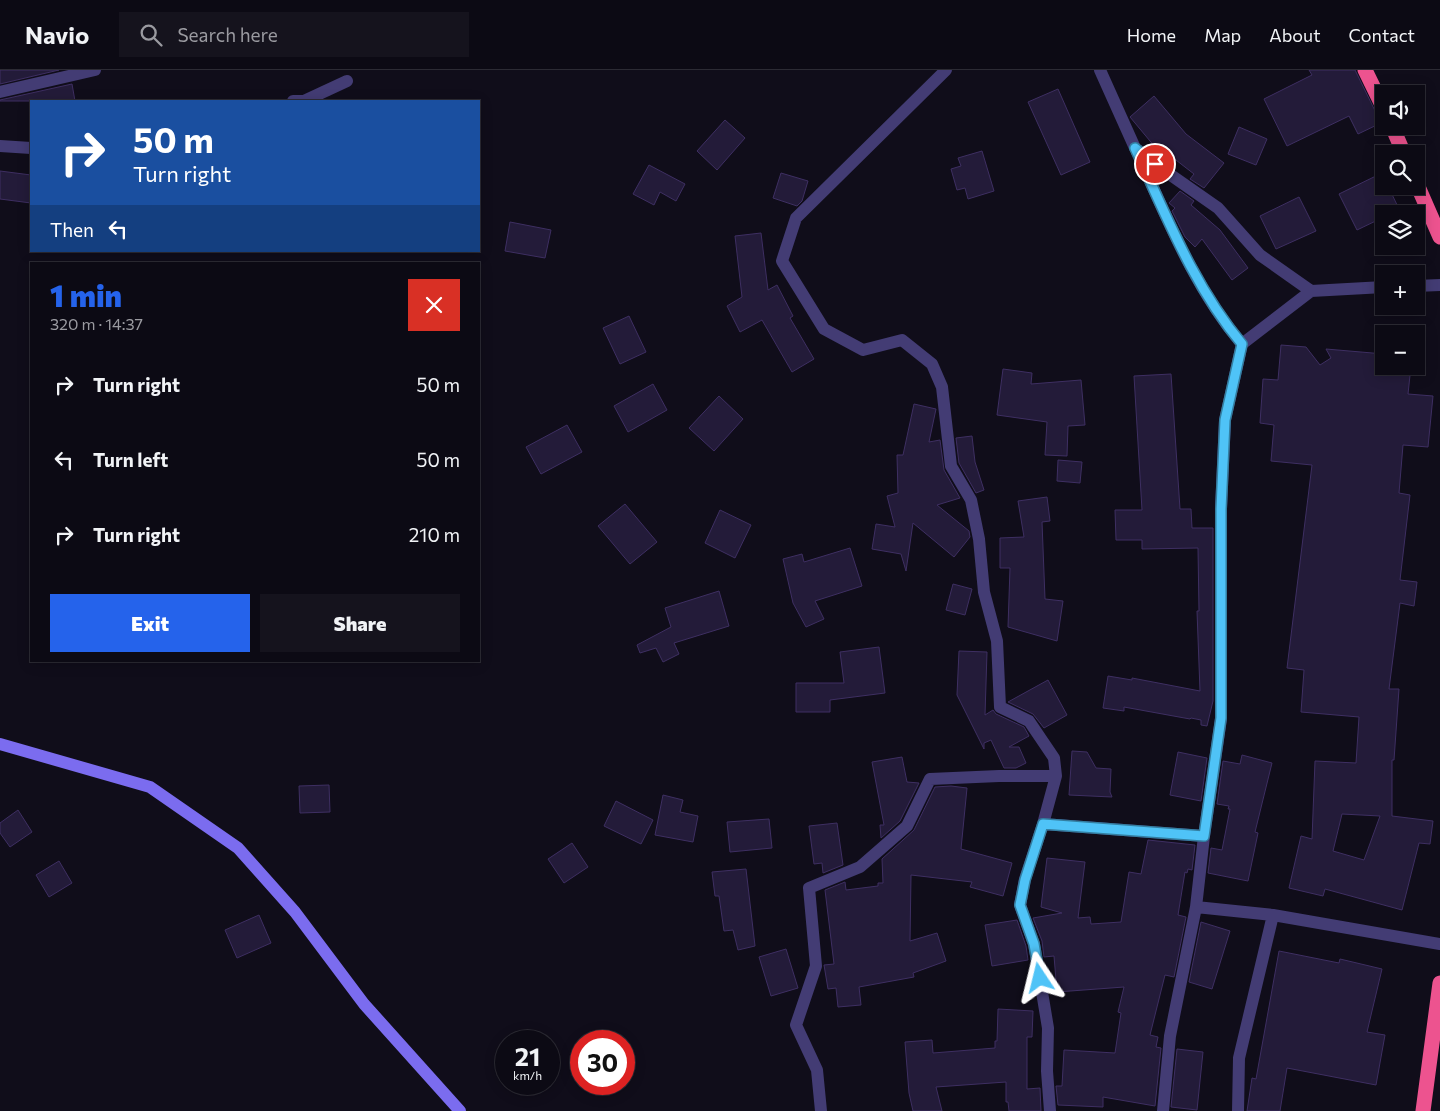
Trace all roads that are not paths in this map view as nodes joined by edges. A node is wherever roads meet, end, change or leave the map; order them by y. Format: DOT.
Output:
graph roads {
  1 [pos="95,70"];
  2 [pos="946,70"];
  3 [pos="1100,70"];
  4 [pos="1365,70"];
  5 [pos="347,81"];
  6 [pos="1375,91"];
  7 [pos="0,92"];
  8 [pos="306,100"];
  9 [pos="0,146"];
  10 [pos="30,148"];
  11 [pos="1135,148"];
  12 [pos="1422,195"];
  13 [pos="1440,237"];
  14 [pos="1440,285"];
  15 [pos="1425,286"];
  16 [pos="1375,287"];
  17 [pos="1311,290"];
  18 [pos="1242,344"];
  19 [pos="0,744"];
  20 [pos="1056,776"];
  21 [pos="1043,824"];
  22 [pos="1204,836"];
  23 [pos="1196,907"];
  24 [pos="1274,915"];
  25 [pos="1440,944"];
  26 [pos="1440,983"];
  27 [pos="460,1111"];
  28 [pos="821,1111"];
  29 [pos="1050,1111"];
  30 [pos="1163,1111"];
  31 [pos="1238,1111"];
  32 [pos="1423,1111"];
  1 -- 7 [label="street"];
  2 -- 20 [label="street"];
  3 -- 11 [label="street"];
  4 -- 6 [label="highway"];
  5 -- 8 [label="street"];
  9 -- 10 [label="street"];
  11 -- 17 [label="street"];
  11 -- 18 [label="street"];
  12 -- 13 [label="highway"];
  14 -- 15 [label="street"];
  16 -- 17 [label="street"];
  17 -- 18 [label="street"];
  18 -- 22 [label="street"];
  19 -- 27 [label="street"];
  20 -- 21 [label="street"];
  20 -- 28 [label="street"];
  21 -- 22 [label="street"];
  21 -- 29 [label="street"];
  22 -- 23 [label="street"];
  23 -- 24 [label="street"];
  23 -- 30 [label="street"];
  24 -- 25 [label="street"];
  24 -- 31 [label="street"];
  26 -- 32 [label="highway"];
}
